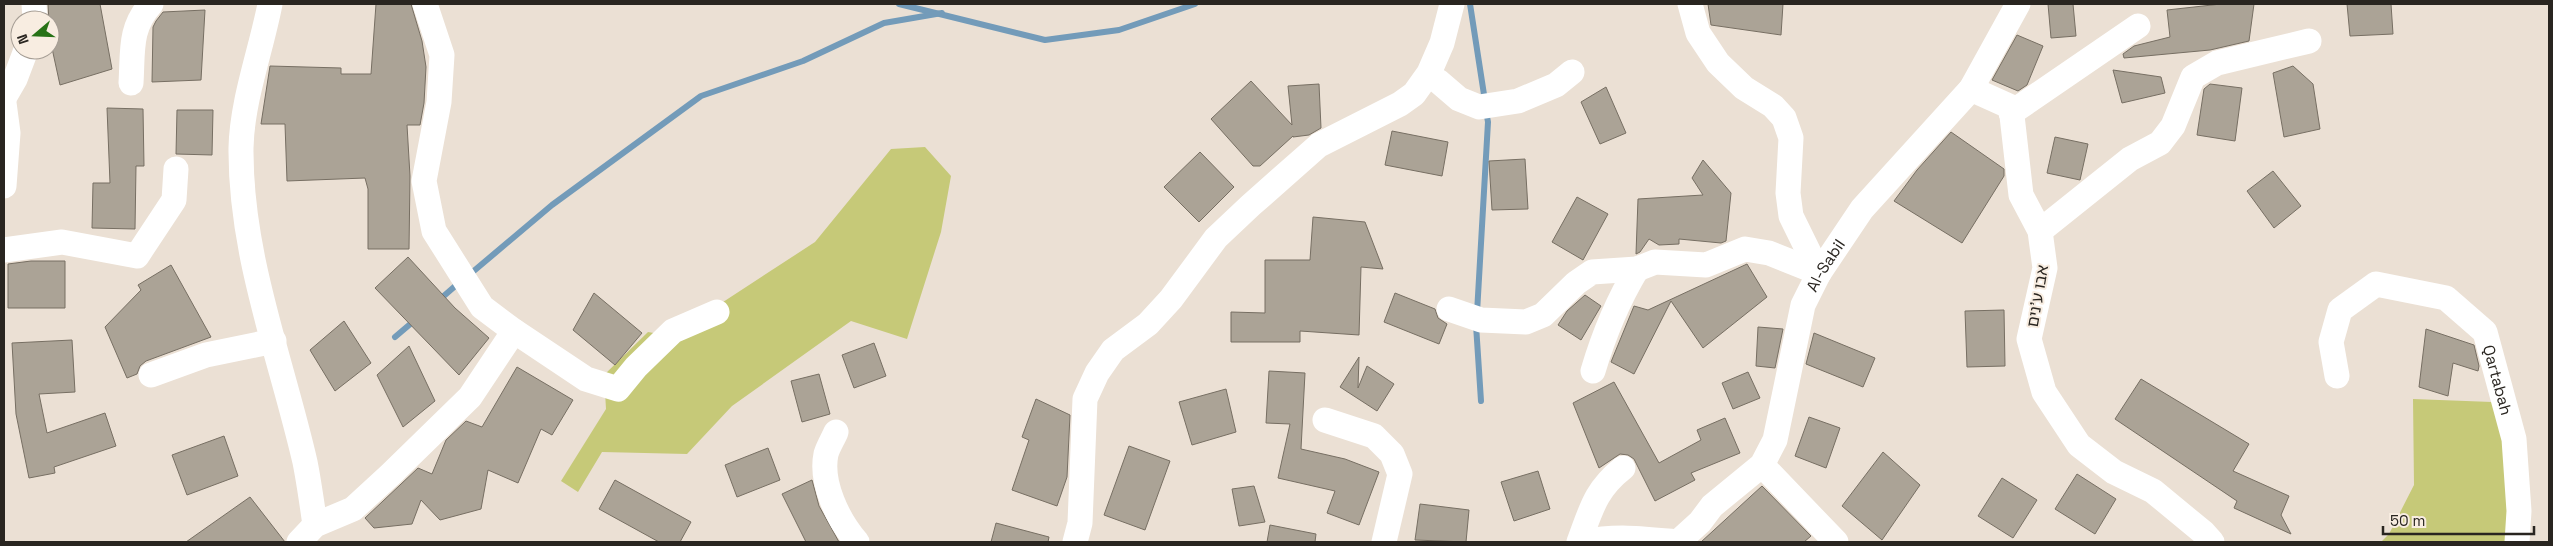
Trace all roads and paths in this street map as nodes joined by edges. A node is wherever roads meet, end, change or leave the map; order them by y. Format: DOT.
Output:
graph roads {
  1 [pos="151,4"];
  2 [pos="270,4"];
  3 [pos="425,4"];
  4 [pos="1452,4"];
  5 [pos="1690,4"];
  6 [pos="2018,4"];
  7 [pos="2138,26"];
  8 [pos="2309,41"];
  9 [pos="22,60"];
  10 [pos="1572,72"];
  11 [pos="1438,81"];
  12 [pos="131,84"];
  13 [pos="1971,89"];
  14 [pos="4,98"];
  15 [pos="4,103"];
  16 [pos="2011,113"];
  17 [pos="176,169"];
  18 [pos="4,186"];
  19 [pos="2040,231"];
  20 [pos="4,250"];
  21 [pos="1637,269"];
  22 [pos="1819,273"];
  23 [pos="1449,309"];
  24 [pos="717,312"];
  25 [pos="514,331"];
  26 [pos="274,341"];
  27 [pos="1594,371"];
  28 [pos="151,375"];
  29 [pos="2337,376"];
  30 [pos="1325,420"];
  31 [pos="836,432"];
  32 [pos="1762,466"];
  33 [pos="1623,468"];
  34 [pos="307,534"];
  35 [pos="857,542"];
  36 [pos="1075,542"];
  37 [pos="1384,542"];
  38 [pos="1579,542"];
  39 [pos="1585,542"];
  40 [pos="1678,542"];
  41 [pos="1836,542"];
  42 [pos="2212,542"];
  43 [pos="2517,542"];
  1 -- 12 [label="street"];
  2 -- 26 [label="street"];
  3 -- 25 [label="street"];
  4 -- 36 [label="street"];
  5 -- 22 [label="street"];
  6 -- 13 [label="street, Al-Sabil"];
  7 -- 16 [label="street"];
  8 -- 19 [label="street"];
  9 -- 14 [label="street"];
  10 -- 11 [label="street"];
  13 -- 16 [label="street"];
  13 -- 22 [label="street, Al-Sabil"];
  15 -- 18 [label="street"];
  16 -- 19 [label="street, אבו ע'נים"];
  17 -- 20 [label="street"];
  19 -- 42 [label="street, אבו ע'נים"];
  21 -- 22 [label="street"];
  21 -- 23 [label="street"];
  21 -- 27 [label="street"];
  22 -- 32 [label="street, Al-Sabil"];
  24 -- 25 [label="street"];
  25 -- 34 [label="street"];
  26 -- 28 [label="street"];
  26 -- 34 [label="street"];
  29 -- 43 [label="street, Qartabah"];
  30 -- 37 [label="street"];
  31 -- 35 [label="street"];
  32 -- 40 [label="street, Al-Sabil"];
  32 -- 41 [label="street"];
  33 -- 38 [label="street"];
  39 -- 40 [label="street"];
}
